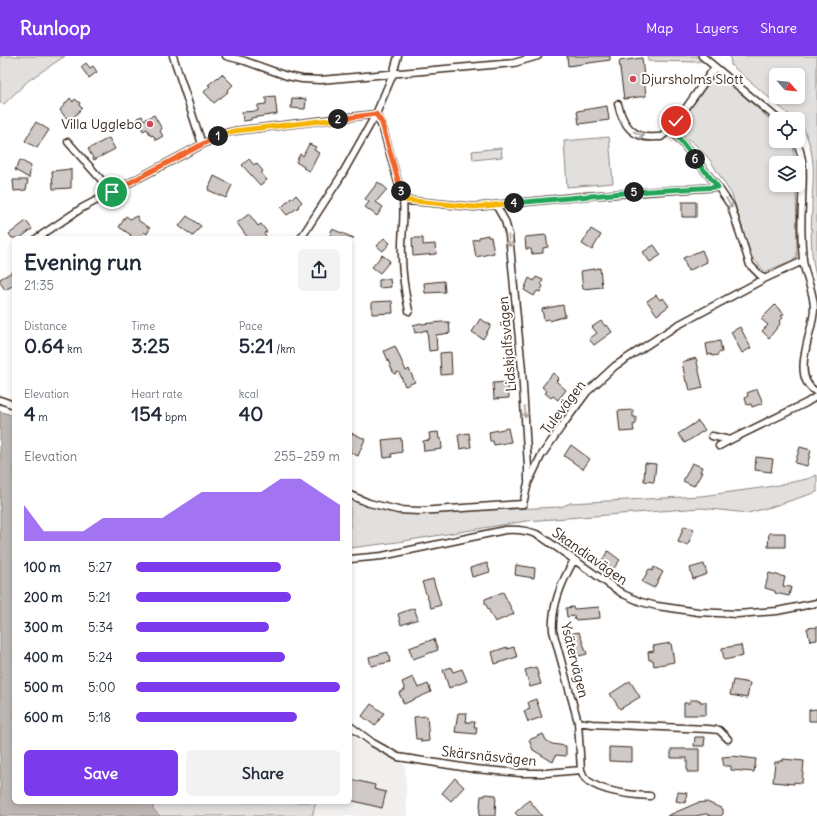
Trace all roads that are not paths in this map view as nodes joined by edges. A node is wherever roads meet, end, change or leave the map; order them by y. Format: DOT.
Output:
graph roads {
  1 [pos="173,56"];
  2 [pos="226,56"];
  3 [pos="398,56"];
  4 [pos="514,56"];
  5 [pos="538,56"];
  6 [pos="702,56"];
  7 [pos="514,63"];
  8 [pos="715,66"];
  9 [pos="393,74"];
  10 [pos="618,104"];
  11 [pos="770,112"];
  12 [pos="376,114"];
  13 [pos="671,128"];
  14 [pos="68,142"];
  15 [pos="202,144"];
  16 [pos="800,148"];
  17 [pos="718,187"];
  18 [pos="112,192"];
  19 [pos="404,200"];
  20 [pos="496,205"];
  21 [pos="39,236"];
  22 [pos="302,236"];
  23 [pos="803,261"];
  24 [pos="764,279"];
  25 [pos="409,312"];
  26 [pos="817,392"];
  27 [pos="817,396"];
  28 [pos="0,400"];
  29 [pos="12,404"];
  30 [pos="712,436"];
  31 [pos="730,440"];
  32 [pos="719,446"];
  33 [pos="528,483"];
  34 [pos="352,496"];
  35 [pos="352,559"];
  36 [pos="574,560"];
  37 [pos="817,603"];
  38 [pos="578,722"];
  39 [pos="352,727"];
  40 [pos="728,739"];
  41 [pos="581,770"];
  42 [pos="650,796"];
  1 -- 15 [label="street"];
  2 -- 9 [label="street"];
  3 -- 9 [label="street"];
  4 -- 7 [label="street"];
  5 -- 7 [label="street"];
  6 -- 8 [label="street"];
  7 -- 9 [label="street"];
  8 -- 11 [label="street"];
  8 -- 13 [label="street"];
  9 -- 12 [label="street"];
  10 -- 13 [label="street, one-way"];
  12 -- 15 [label="street"];
  12 -- 19 [label="street"];
  12 -- 22 [label="street"];
  13 -- 17 [label="street"];
  14 -- 18 [label="street"];
  15 -- 18 [label="street"];
  16 -- 23 [label="street"];
  17 -- 20 [label="street"];
  17 -- 24 [label="street, one-way"];
  18 -- 21 [label="street"];
  19 -- 20 [label="street"];
  19 -- 25 [label="street"];
  20 -- 33 [label="street, Lidskjalfsvägen, one-way"];
  23 -- 24 [label="street, Tulevägen"];
  23 -- 26 [label="street"];
  24 -- 33 [label="street, Tulevägen"];
  27 -- 31 [label="street"];
  28 -- 29 [label="street"];
  30 -- 31 [label="street"];
  31 -- 32 [label="street"];
  33 -- 34 [label="street, Tulevägen"];
  35 -- 36 [label="street, Skandiavägen"];
  36 -- 37 [label="street, Skandiavägen"];
  36 -- 38 [label="street, Ysätervägen"];
  38 -- 40 [label="street"];
  38 -- 41 [label="street, Ysätervägen"];
  39 -- 41 [label="street, Skärsnäsvägen"];
  41 -- 42 [label="street"];
}
